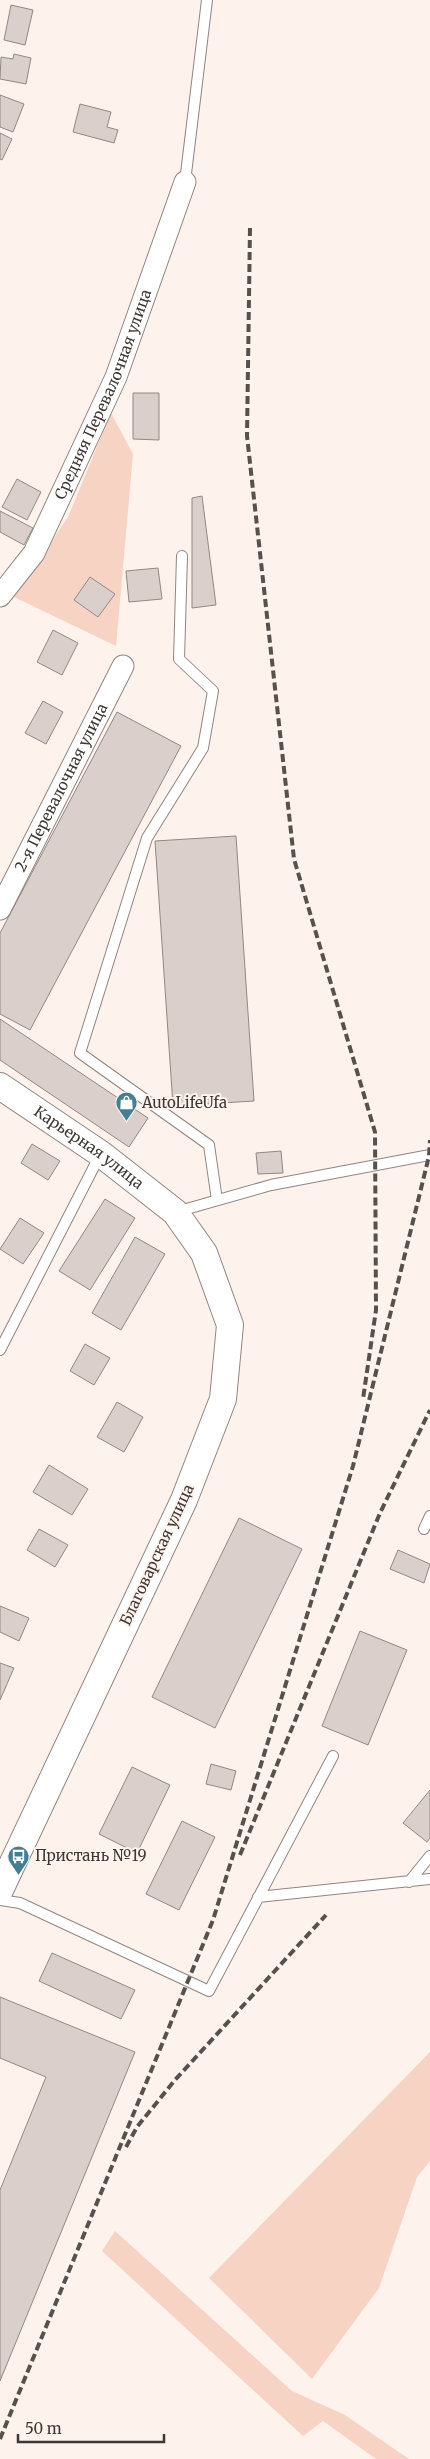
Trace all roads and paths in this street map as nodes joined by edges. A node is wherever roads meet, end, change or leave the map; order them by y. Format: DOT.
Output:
graph roads {
  1 [pos="207,0"];
  2 [pos="186,182"];
  3 [pos="182,556"];
  4 [pos="0,596"];
  5 [pos="123,666"];
  6 [pos="0,909"];
  7 [pos="0,1086"];
  8 [pos="101,1154"];
  9 [pos="430,1155"];
  10 [pos="217,1200"];
  11 [pos="175,1212"];
  12 [pos="0,1350"];
  13 [pos="430,1516"];
  14 [pos="424,1529"];
  15 [pos="333,1756"];
  16 [pos="430,1856"];
  17 [pos="430,1879"];
  18 [pos="408,1882"];
  19 [pos="0,1890"];
  20 [pos="258,1897"];
  21 [pos="0,1900"];
  1 -- 2 [label="lane"];
  2 -- 4 [label="street, Средняя Перевалочная улица"];
  3 -- 10 [label="lane"];
  5 -- 6 [label="street, 2-я Перевалочная улица"];
  7 -- 8 [label="street, Карьерная улица"];
  8 -- 11 [label="street, Карьерная улица"];
  8 -- 12 [label="lane"];
  9 -- 10 [label="lane"];
  10 -- 11 [label="lane"];
  11 -- 19 [label="street, Благоварская улица"];
  13 -- 14 [label="lane"];
  15 -- 20 [label="lane"];
  16 -- 18 [label="lane"];
  17 -- 18 [label="lane"];
  18 -- 20 [label="lane"];
  20 -- 21 [label="lane"];
}
